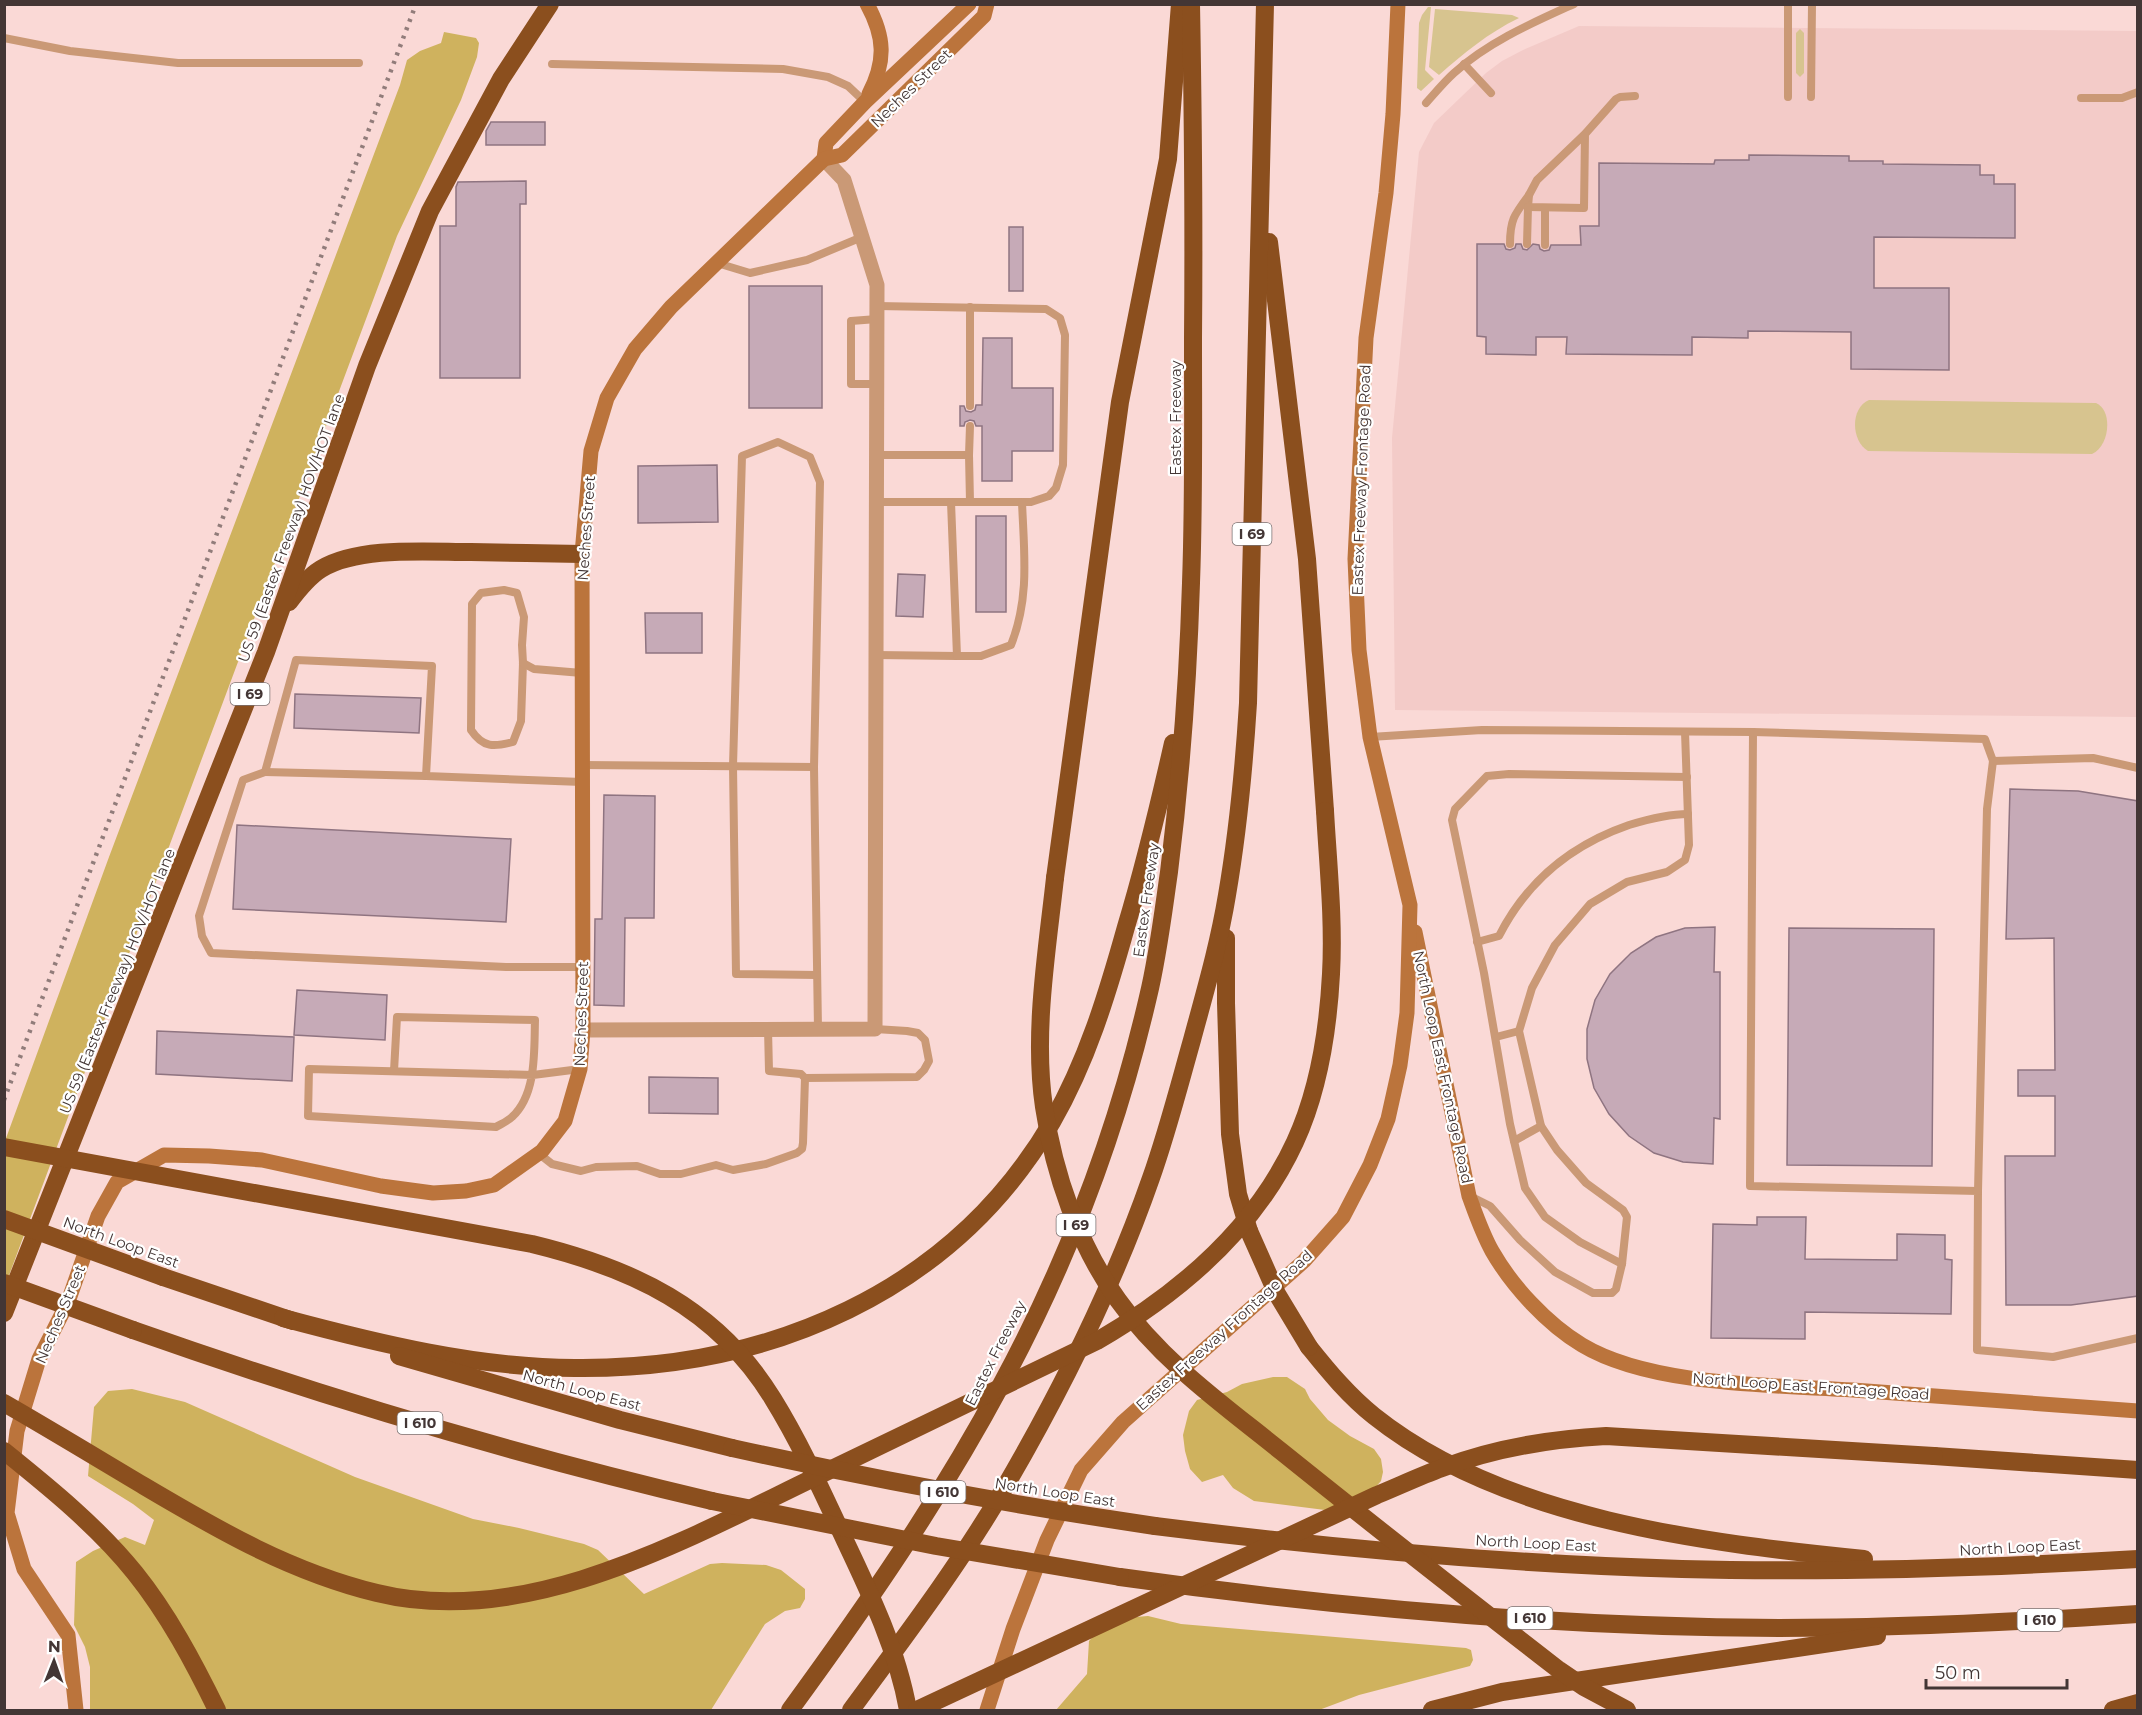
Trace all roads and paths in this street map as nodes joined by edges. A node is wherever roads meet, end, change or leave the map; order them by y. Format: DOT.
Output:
graph roads {
  1 [pos="549,4"];
  2 [pos="867,4"];
  3 [pos="969,4"];
  4 [pos="987,4"];
  5 [pos="1179,4"];
  6 [pos="1191,4"];
  7 [pos="1265,4"];
  8 [pos="1398,4"];
  9 [pos="1574,4"];
  10 [pos="1788,4"];
  11 [pos="1812,4"];
  12 [pos="4,38"];
  13 [pos="359,63"];
  14 [pos="552,64"];
  15 [pos="1464,64"];
  16 [pos="2138,92"];
  17 [pos="1491,93"];
  18 [pos="1635,96"];
  19 [pos="1788,97"];
  20 [pos="1811,97"];
  21 [pos="2081,98"];
  22 [pos="865,102"];
  23 [pos="1426,104"];
  24 [pos="1585,134"];
  25 [pos="824,159"];
  26 [pos="1260,169"];
  27 [pos="1529,195"];
  28 [pos="1528,207"];
  29 [pos="1545,207"];
  30 [pos="862,237"];
  31 [pos="1509,244"];
  32 [pos="1527,244"];
  33 [pos="1545,245"];
  34 [pos="717,263"];
  35 [pos="970,307"];
  36 [pos="877,313"];
  37 [pos="877,384"];
  38 [pos="970,405"];
  39 [pos="970,426"];
  40 [pos="877,455"];
  41 [pos="969,455"];
  42 [pos="877,502"];
  43 [pos="951,502"];
  44 [pos="970,502"];
  45 [pos="1022,502"];
  46 [pos="582,554"];
  47 [pos="279,615"];
  48 [pos="876,655"];
  49 [pos="957,656"];
  50 [pos="523,663"];
  51 [pos="582,673"];
  52 [pos="1188,674"];
  53 [pos="1685,732"];
  54 [pos="1754,732"];
  55 [pos="1370,737"];
  56 [pos="1993,761"];
  57 [pos="582,765"];
  58 [pos="733,766"];
  59 [pos="814,767"];
  60 [pos="2138,768"];
  61 [pos="265,772"];
  62 [pos="426,776"];
  63 [pos="1687,777"];
  64 [pos="582,782"];
  65 [pos="1688,814"];
  66 [pos="1227,898"];
  67 [pos="1410,905"];
  68 [pos="1477,942"];
  69 [pos="583,967"];
  70 [pos="817,975"];
  71 [pos="768,1029"];
  72 [pos="818,1029"];
  73 [pos="875,1029"];
  74 [pos="583,1030"];
  75 [pos="1519,1032"];
  76 [pos="1496,1037"];
  77 [pos="580,1069"];
  78 [pos="394,1071"];
  79 [pos="533,1075"];
  80 [pos="805,1078"];
  81 [pos="1541,1126"];
  82 [pos="1514,1141"];
  83 [pos="4,1147"];
  84 [pos="538,1154"];
  85 [pos="1978,1191"];
  86 [pos="1469,1196"];
  87 [pos="4,1219"];
  88 [pos="1622,1264"];
  89 [pos="4,1283"];
  90 [pos="4,1313"];
  91 [pos="283,1318"];
  92 [pos="2138,1338"];
  93 [pos="4,1403"];
  94 [pos="2138,1411"];
  95 [pos="4,1451"];
  96 [pos="2138,1470"];
  97 [pos="2138,1559"];
  98 [pos="1970,1568"];
  99 [pos="2138,1614"];
  100 [pos="1942,1625"];
  101 [pos="2138,1703"];
  102 [pos="76,1710"];
  103 [pos="217,1710"];
  104 [pos="790,1710"];
  105 [pos="851,1710"];
  106 [pos="908,1710"];
  107 [pos="917,1710"];
  108 [pos="987,1710"];
  109 [pos="1432,1710"];
  110 [pos="1627,1710"];
  111 [pos="2113,1710"];
  1 -- 47 [label="highway, US 59 (Eastex Freeway) HOV/HOT lane / I 69"];
  2 -- 22 [label="main road"];
  3 -- 22 [label="main road, Neches Street"];
  4 -- 25 [label="main road, Neches Street"];
  5 -- 110 [label="highway, bridge"];
  6 -- 52 [label="highway, Eastex Freeway / I 69"];
  7 -- 26 [label="highway, I 69"];
  8 -- 55 [label="main road, Eastex Freeway Frontage Road"];
  9 -- 15 [label="lane"];
  10 -- 19 [label="lane"];
  11 -- 20 [label="lane"];
  12 -- 13 [label="lane"];
  14 -- 22 [label="lane"];
  15 -- 17 [label="lane"];
  15 -- 23 [label="lane"];
  16 -- 21 [label="lane"];
  18 -- 24 [label="lane"];
  22 -- 25 [label="main road, Neches Street"];
  24 -- 27 [label="lane"];
  24 -- 29 [label="lane"];
  25 -- 30 [label="street"];
  25 -- 34 [label="main road, Neches Street"];
  26 -- 66 [label="highway, I 69"];
  26 -- 93 [label="highway, bridge"];
  27 -- 28 [label="lane"];
  27 -- 31 [label="lane"];
  28 -- 29 [label="lane"];
  28 -- 32 [label="lane"];
  29 -- 33 [label="lane"];
  30 -- 34 [label="lane"];
  30 -- 36 [label="street"];
  34 -- 46 [label="main road, Neches Street"];
  35 -- 36 [label="lane"];
  35 -- 38 [label="lane"];
  35 -- 45 [label="lane"];
  36 -- 37 [label="street"];
  36 -- 37 [label="lane"];
  37 -- 40 [label="street"];
  39 -- 41 [label="lane"];
  40 -- 41 [label="lane"];
  40 -- 42 [label="street"];
  41 -- 44 [label="lane"];
  42 -- 43 [label="lane"];
  42 -- 48 [label="street"];
  43 -- 44 [label="lane"];
  43 -- 49 [label="lane"];
  44 -- 45 [label="lane"];
  45 -- 49 [label="lane"];
  46 -- 47 [label="highway"];
  46 -- 51 [label="main road, Neches Street"];
  47 -- 90 [label="highway, US 59 (Eastex Freeway) HOV/HOT lane / I 69"];
  48 -- 49 [label="lane"];
  48 -- 73 [label="street"];
  50 -- 50 [label="lane"];
  50 -- 51 [label="lane"];
  51 -- 57 [label="main road, Neches Street"];
  52 -- 91 [label="highway"];
  52 -- 104 [label="highway, Eastex Freeway / I 69"];
  53 -- 54 [label="lane"];
  53 -- 55 [label="lane"];
  53 -- 63 [label="lane"];
  54 -- 56 [label="lane"];
  54 -- 85 [label="lane"];
  55 -- 67 [label="main road, Eastex Freeway Frontage Road"];
  56 -- 60 [label="lane"];
  56 -- 85 [label="lane"];
  57 -- 58 [label="lane"];
  57 -- 64 [label="main road, Neches Street"];
  58 -- 59 [label="lane"];
  58 -- 59 [label="lane"];
  58 -- 70 [label="lane"];
  59 -- 70 [label="lane"];
  61 -- 62 [label="lane"];
  61 -- 62 [label="lane"];
  61 -- 69 [label="lane"];
  62 -- 64 [label="lane"];
  63 -- 65 [label="lane"];
  63 -- 68 [label="lane"];
  64 -- 69 [label="main road, Neches Street"];
  65 -- 68 [label="lane"];
  65 -- 75 [label="lane"];
  66 -- 98 [label="highway, bridge"];
  66 -- 105 [label="highway, I 69"];
  67 -- 86 [label="main road, North Loop East Frontage Road"];
  67 -- 108 [label="main road, Eastex Freeway Frontage Road"];
  68 -- 76 [label="lane"];
  69 -- 74 [label="main road, Neches Street"];
  70 -- 72 [label="lane"];
  71 -- 72 [label="street"];
  71 -- 74 [label="street"];
  71 -- 80 [label="lane"];
  72 -- 73 [label="street"];
  73 -- 80 [label="lane"];
  74 -- 77 [label="main road, Neches Street"];
  75 -- 76 [label="lane"];
  75 -- 81 [label="lane"];
  76 -- 82 [label="lane"];
  77 -- 79 [label="lane"];
  77 -- 84 [label="main road, Neches Street"];
  78 -- 79 [label="lane"];
  78 -- 79 [label="lane"];
  78 -- 79 [label="lane"];
  80 -- 84 [label="lane"];
  81 -- 82 [label="lane"];
  81 -- 88 [label="lane"];
  82 -- 88 [label="lane"];
  83 -- 106 [label="highway, bridge"];
  84 -- 102 [label="main road, Neches Street"];
  85 -- 92 [label="lane"];
  86 -- 88 [label="lane"];
  86 -- 94 [label="main road, North Loop East Frontage Road"];
  87 -- 91 [label="highway, North Loop East / I 610, bridge"];
  89 -- 100 [label="highway, I 610, bridge"];
  91 -- 98 [label="highway, North Loop East / I 610, bridge"];
  95 -- 103 [label="highway, bridge"];
  96 -- 107 [label="highway, bridge"];
  97 -- 98 [label="highway, North Loop East / I 610"];
  99 -- 100 [label="highway, I 610"];
  100 -- 109 [label="highway"];
  101 -- 111 [label="highway"];
}
